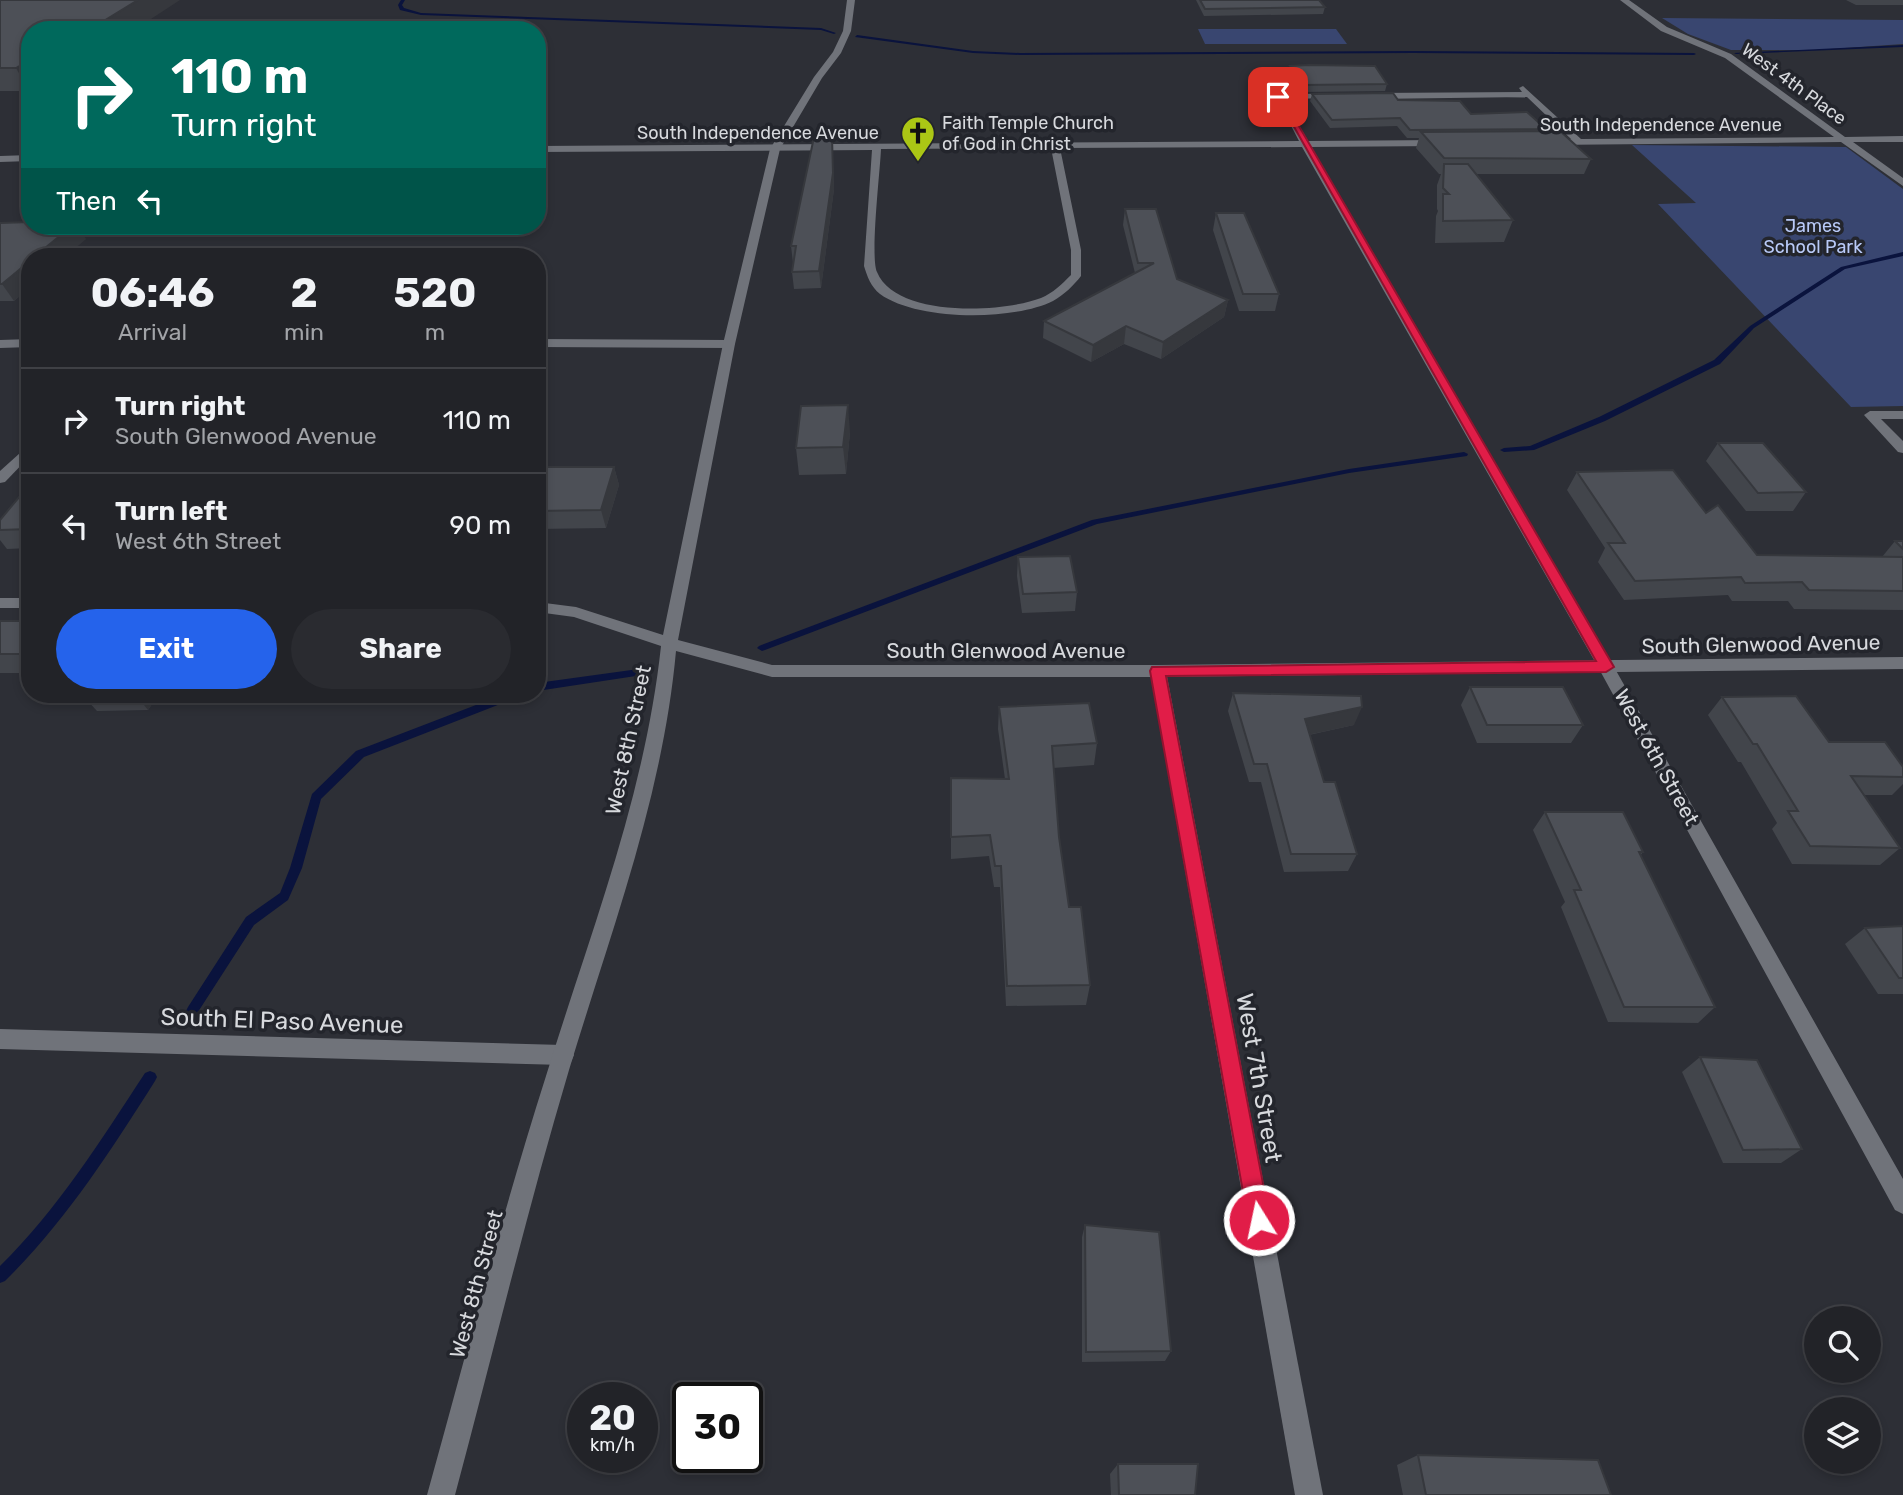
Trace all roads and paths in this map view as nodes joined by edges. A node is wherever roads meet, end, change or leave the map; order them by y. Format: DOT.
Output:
graph roads {
  1 [pos="851,0"];
  2 [pos="1624,0"];
  3 [pos="1520,85"];
  4 [pos="1530,94"];
  5 [pos="1348,96"];
  6 [pos="1362,96"];
  7 [pos="1903,139"];
  8 [pos="1844,140"];
  9 [pos="1578,141"];
  10 [pos="1457,142"];
  11 [pos="1538,142"];
  12 [pos="1308,144"];
  13 [pos="1055,147"];
  14 [pos="877,148"];
  15 [pos="546,149"];
  16 [pos="775,149"];
  17 [pos="21,158"];
  18 [pos="0,159"];
  19 [pos="1903,183"];
  20 [pos="546,343"];
  21 [pos="0,344"];
  22 [pos="21,344"];
  23 [pos="729,344"];
  24 [pos="1903,415"];
  25 [pos="1903,449"];
  26 [pos="21,458"];
  27 [pos="0,479"];
  28 [pos="0,603"];
  29 [pos="21,603"];
  30 [pos="546,608"];
  31 [pos="669,643"];
  32 [pos="1903,663"];
  33 [pos="1606,667"];
  34 [pos="1158,671"];
  35 [pos="0,1039"];
  36 [pos="563,1055"];
  37 [pos="1903,1202"];
  38 [pos="441,1495"];
  39 [pos="1309,1495"];
  1 -- 16 [label="street, West 8th Street"];
  2 -- 8 [label="street, West 4th Place"];
  3 -- 4 [label="street"];
  4 -- 6 [label="street"];
  4 -- 9 [label="street"];
  5 -- 12 [label="street, West 6th Street"];
  7 -- 8 [label="street, South Independence Avenue"];
  8 -- 9 [label="street, South Independence Avenue"];
  8 -- 19 [label="street, West 4th Place"];
  9 -- 11 [label="street, South Independence Avenue"];
  10 -- 12 [label="street, South Independence Avenue"];
  12 -- 13 [label="street, South Independence Avenue"];
  12 -- 33 [label="street, West 6th Street"];
  13 -- 14 [label="street, South Independence Avenue"];
  13 -- 14 [label="street"];
  14 -- 16 [label="street, South Independence Avenue"];
  15 -- 16 [label="street, South Independence Avenue"];
  16 -- 23 [label="street, West 8th Street"];
  17 -- 18 [label="street"];
  20 -- 23 [label="street"];
  21 -- 22 [label="street"];
  23 -- 31 [label="street, West 8th Street"];
  24 -- 25 [label="street"];
  26 -- 27 [label="street"];
  28 -- 29 [label="street"];
  30 -- 31 [label="street, South Glenwood Avenue"];
  31 -- 34 [label="street, South Glenwood Avenue"];
  31 -- 36 [label="street, West 8th Street"];
  32 -- 33 [label="street, South Glenwood Avenue"];
  33 -- 34 [label="street, South Glenwood Avenue"];
  33 -- 37 [label="street, West 6th Street"];
  34 -- 39 [label="street, West 7th Street"];
  35 -- 36 [label="street, South El Paso Avenue"];
  36 -- 38 [label="street, West 8th Street"];
}
